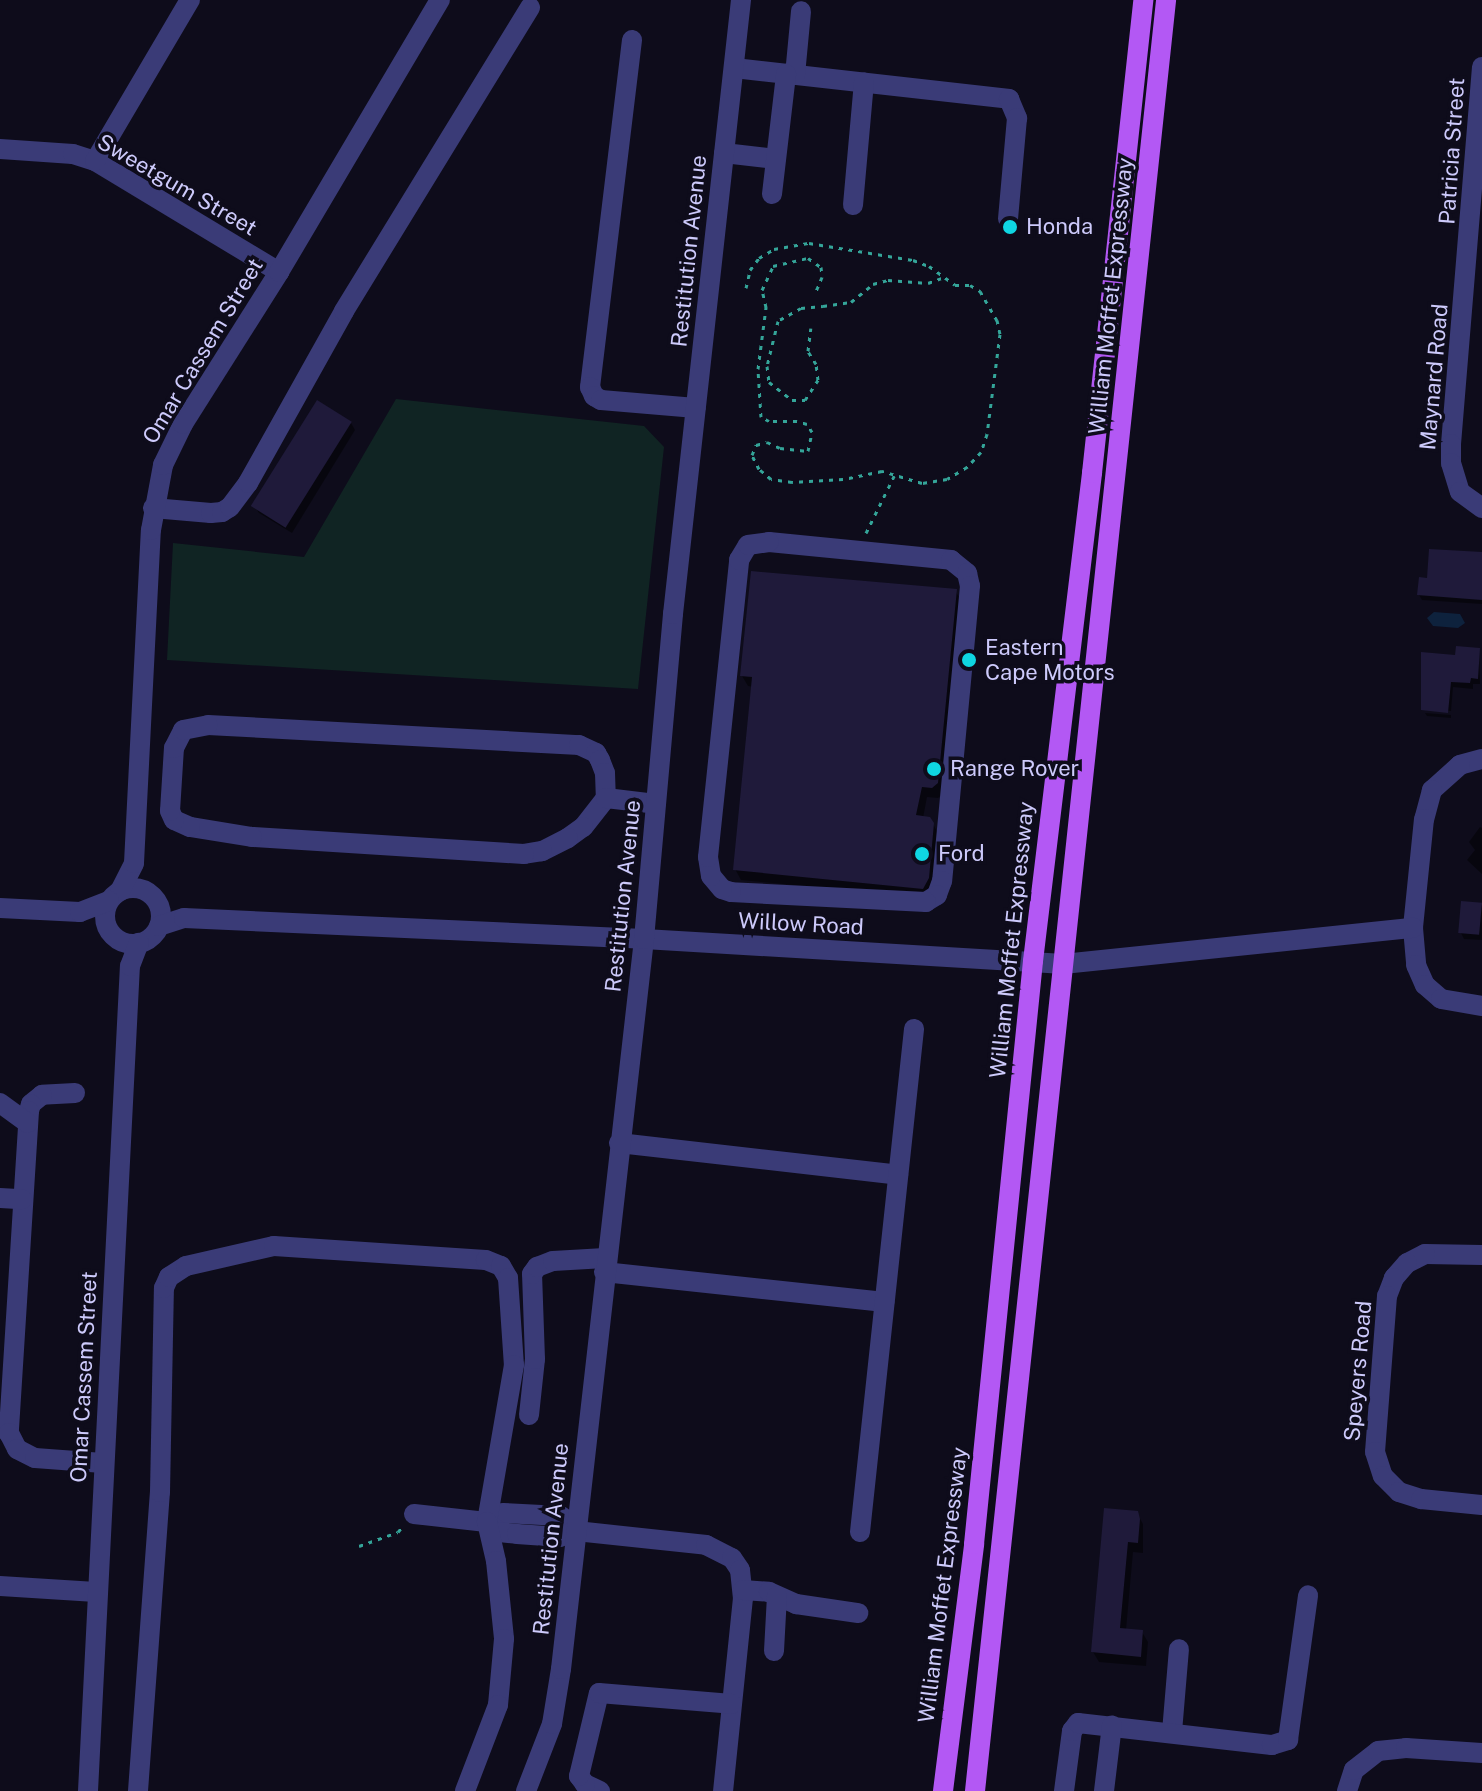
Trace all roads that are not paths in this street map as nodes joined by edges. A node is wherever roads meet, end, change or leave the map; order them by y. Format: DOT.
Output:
graph roads {
  1 [pos="440,0"];
  2 [pos="741,0"];
  3 [pos="1143,0"];
  4 [pos="1166,0"];
  5 [pos="182,3"];
  6 [pos="530,7"];
  7 [pos="801,11"];
  8 [pos="632,40"];
  9 [pos="1482,67"];
  10 [pos="734,68"];
  11 [pos="791,74"];
  12 [pos="864,82"];
  13 [pos="0,149"];
  14 [pos="724,153"];
  15 [pos="776,159"];
  16 [pos="95,161"];
  17 [pos="772,194"];
  18 [pos="853,205"];
  19 [pos="1008,219"];
  20 [pos="1476,238"];
  21 [pos="279,272"];
  22 [pos="696,408"];
  23 [pos="153,508"];
  24 [pos="1482,508"];
  25 [pos="858,551"];
  26 [pos="1482,759"];
  27 [pos="606,798"];
  28 [pos="656,804"];
  29 [pos="134,863"];
  30 [pos="147,892"];
  31 [pos="114,896"];
  32 [pos="0,908"];
  33 [pos="80,912"];
  34 [pos="160,917"];
  35 [pos="1413,928"];
  36 [pos="123,937"];
  37 [pos="644,939"];
  38 [pos="1033,961"];
  39 [pos="1063,964"];
  40 [pos="1482,1006"];
  41 [pos="914,1029"];
  42 [pos="75,1093"];
  43 [pos="0,1103"];
  44 [pos="28,1123"];
  45 [pos="619,1143"];
  46 [pos="898,1175"];
  47 [pos="0,1198"];
  48 [pos="22,1199"];
  49 [pos="1482,1255"];
  50 [pos="604,1265"];
  51 [pos="8,1302"];
  52 [pos="884,1302"];
  53 [pos="529,1415"];
  54 [pos="103,1463"];
  55 [pos="1482,1505"];
  56 [pos="414,1514"];
  57 [pos="487,1522"];
  58 [pos="576,1531"];
  59 [pos="860,1532"];
  60 [pos="0,1586"];
  61 [pos="743,1590"];
  62 [pos="96,1592"];
  63 [pos="1308,1595"];
  64 [pos="777,1596"];
  65 [pos="858,1613"];
  66 [pos="1179,1649"];
  67 [pos="774,1651"];
  68 [pos="732,1704"];
  69 [pos="1112,1725"];
  70 [pos="1172,1732"];
  71 [pos="1482,1753"];
  72 [pos="88,1791"];
  73 [pos="138,1791"];
  74 [pos="465,1791"];
  75 [pos="526,1791"];
  76 [pos="600,1791"];
  77 [pos="723,1791"];
  78 [pos="943,1791"];
  79 [pos="975,1791"];
  80 [pos="1064,1791"];
  81 [pos="1104,1791"];
  82 [pos="1347,1791"];
  1 -- 21 [label="street, Omar Cassem Street"];
  2 -- 10 [label="street, Restitution Avenue"];
  3 -- 38 [label="main road, William Moffet Expressway"];
  4 -- 39 [label="main road, William Moffet Expressway"];
  5 -- 16 [label="street"];
  6 -- 23 [label="street"];
  7 -- 11 [label="street"];
  8 -- 22 [label="street"];
  9 -- 20 [label="street, Patricia Street"];
  10 -- 11 [label="street"];
  10 -- 14 [label="street, Restitution Avenue"];
  11 -- 12 [label="street"];
  11 -- 15 [label="street"];
  12 -- 18 [label="street"];
  12 -- 19 [label="street"];
  13 -- 16 [label="street, Sweetgum Street"];
  14 -- 15 [label="street"];
  14 -- 22 [label="street, Restitution Avenue"];
  15 -- 17 [label="street"];
  16 -- 21 [label="street, Sweetgum Street"];
  20 -- 24 [label="street, Maynard Road"];
  21 -- 23 [label="street, Omar Cassem Street"];
  22 -- 28 [label="street, Restitution Avenue"];
  23 -- 29 [label="street, Omar Cassem Street"];
  25 -- 25 [label="street"];
  26 -- 35 [label="street"];
  27 -- 27 [label="street"];
  27 -- 28 [label="street"];
  28 -- 37 [label="street, Restitution Avenue"];
  29 -- 30 [label="street, Omar Cassem Street"];
  29 -- 31 [label="street, Omar Cassem Street"];
  30 -- 31 [label="street"];
  30 -- 34 [label="street"];
  31 -- 33 [label="street"];
  31 -- 36 [label="street"];
  32 -- 33 [label="street"];
  33 -- 36 [label="street"];
  34 -- 36 [label="street"];
  34 -- 37 [label="street, Willow Road"];
  35 -- 39 [label="street, Willow Road"];
  35 -- 40 [label="street"];
  36 -- 54 [label="street, Omar Cassem Street"];
  37 -- 38 [label="street, Willow Road"];
  37 -- 45 [label="street, Restitution Avenue"];
  38 -- 39 [label="street, Willow Road"];
  38 -- 78 [label="main road, William Moffet Expressway"];
  39 -- 79 [label="main road, William Moffet Expressway"];
  41 -- 46 [label="street"];
  42 -- 44 [label="street"];
  43 -- 44 [label="street"];
  44 -- 48 [label="street"];
  45 -- 46 [label="street"];
  45 -- 50 [label="street, Restitution Avenue"];
  46 -- 52 [label="street"];
  47 -- 48 [label="street"];
  48 -- 51 [label="street"];
  49 -- 55 [label="street, Speyers Road"];
  50 -- 52 [label="street"];
  50 -- 53 [label="street"];
  50 -- 58 [label="street, Restitution Avenue"];
  51 -- 54 [label="street"];
  52 -- 59 [label="street"];
  54 -- 62 [label="street, Omar Cassem Street"];
  56 -- 57 [label="street"];
  57 -- 58 [label="street"];
  57 -- 73 [label="street"];
  57 -- 74 [label="street"];
  58 -- 61 [label="street"];
  58 -- 75 [label="street, Restitution Avenue"];
  60 -- 62 [label="street"];
  61 -- 64 [label="street"];
  61 -- 68 [label="street"];
  62 -- 72 [label="street, Omar Cassem Street"];
  63 -- 70 [label="street"];
  64 -- 65 [label="street"];
  64 -- 67 [label="street"];
  66 -- 70 [label="street"];
  68 -- 76 [label="street"];
  68 -- 77 [label="street"];
  69 -- 70 [label="street"];
  69 -- 80 [label="street"];
  69 -- 81 [label="street"];
  71 -- 82 [label="street"];
}
